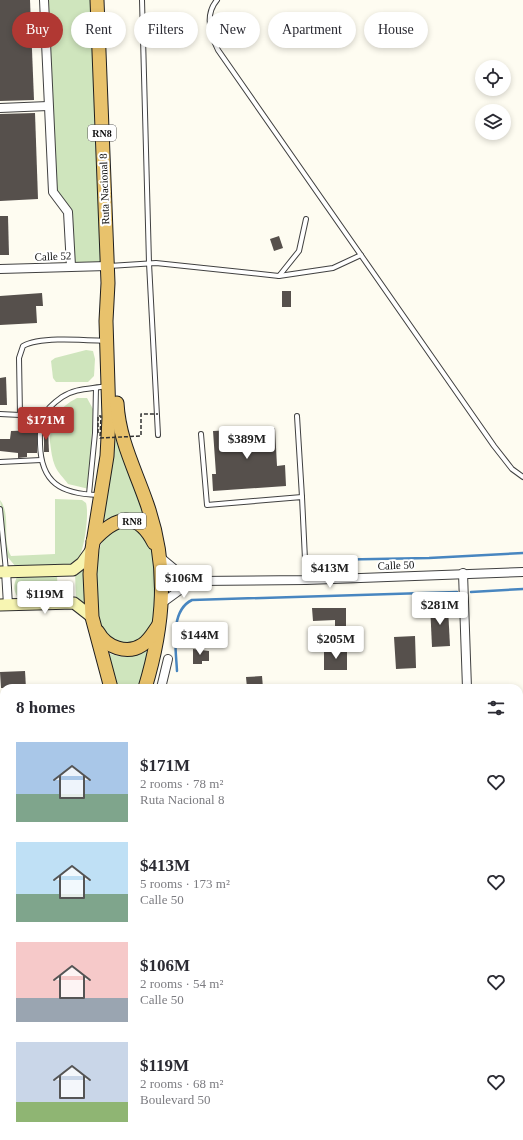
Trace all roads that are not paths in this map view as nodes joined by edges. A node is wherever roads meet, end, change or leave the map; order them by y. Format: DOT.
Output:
graph roads {
  1 [pos="44,0"];
  2 [pos="97,0"];
  3 [pos="142,0"];
  4 [pos="217,0"];
  5 [pos="48,106"];
  6 [pos="0,108"];
  7 [pos="306,219"];
  8 [pos="361,255"];
  9 [pos="149,263"];
  10 [pos="71,266"];
  11 [pos="107,266"];
  12 [pos="0,269"];
  13 [pos="279,276"];
  14 [pos="108,283"];
  15 [pos="107,342"];
  16 [pos="102,386"];
  17 [pos="0,414"];
  18 [pos="20,414"];
  19 [pos="43,414"];
  20 [pos="297,416"];
  21 [pos="201,434"];
  22 [pos="158,435"];
  23 [pos="40,460"];
  24 [pos="0,462"];
  25 [pos="523,477"];
  26 [pos="95,495"];
  27 [pos="302,497"];
  28 [pos="0,509"];
  29 [pos="92,545"];
  30 [pos="160,556"];
  31 [pos="3,572"];
  32 [pos="523,572"];
  33 [pos="463,573"];
  34 [pos="306,580"];
  35 [pos="197,581"];
  36 [pos="162,603"];
  37 [pos="4,605"];
  38 [pos="94,622"];
  39 [pos="161,623"];
  40 [pos="168,658"];
  41 [pos="110,684"];
  42 [pos="146,684"];
  43 [pos="162,684"];
  44 [pos="467,684"];
  1 -- 5 [label="street"];
  2 -- 11 [label="highway, Ruta Nacional 8 / RN8"];
  3 -- 9 [label="lane"];
  4 -- 8 [label="lane"];
  5 -- 6 [label="street"];
  5 -- 10 [label="street"];
  7 -- 13 [label="lane"];
  8 -- 13 [label="lane"];
  8 -- 25 [label="lane"];
  9 -- 11 [label="lane"];
  9 -- 13 [label="lane"];
  9 -- 22 [label="lane"];
  10 -- 11 [label="street, Calle 52"];
  10 -- 12 [label="street, Calle 52"];
  11 -- 14 [label="highway, Ruta Nacional 8 / RN8"];
  14 -- 15 [label="highway, Ruta Nacional 8 / RN8"];
  14 -- 30 [label="highway, Ruta Nacional 8 / RN8"];
  15 -- 16 [label="highway, Ruta Nacional 8 / RN8"];
  15 -- 18 [label="lane"];
  16 -- 19 [label="lane"];
  16 -- 26 [label="highway, Ruta Nacional 8 / RN8"];
  17 -- 18 [label="lane"];
  18 -- 19 [label="lane"];
  19 -- 23 [label="lane"];
  20 -- 27 [label="lane"];
  21 -- 27 [label="lane"];
  23 -- 24 [label="lane"];
  23 -- 26 [label="lane"];
  26 -- 29 [label="highway, Ruta Nacional 8 / RN8"];
  27 -- 34 [label="lane"];
  28 -- 31 [label="lane"];
  29 -- 30 [label="highway, Ruta Nacional 8 / RN8"];
  29 -- 31 [label="main road"];
  29 -- 38 [label="highway, Ruta Nacional 8 / RN8"];
  30 -- 35 [label="street, Calle 50"];
  30 -- 36 [label="highway, Ruta Nacional 8 / RN8"];
  31 -- 37 [label="street"];
  32 -- 33 [label="street, Calle 50"];
  33 -- 34 [label="street, Calle 50"];
  33 -- 44 [label="street"];
  34 -- 35 [label="street, Calle 50"];
  35 -- 36 [label="street, Calle 50"];
  36 -- 39 [label="highway, Ruta Nacional 8 / RN8"];
  37 -- 38 [label="main road"];
  38 -- 39 [label="highway"];
  38 -- 41 [label="highway, Ruta Nacional 8 / RN8"];
  39 -- 42 [label="highway, Ruta Nacional 8 / RN8"];
  40 -- 43 [label="street"];
}
